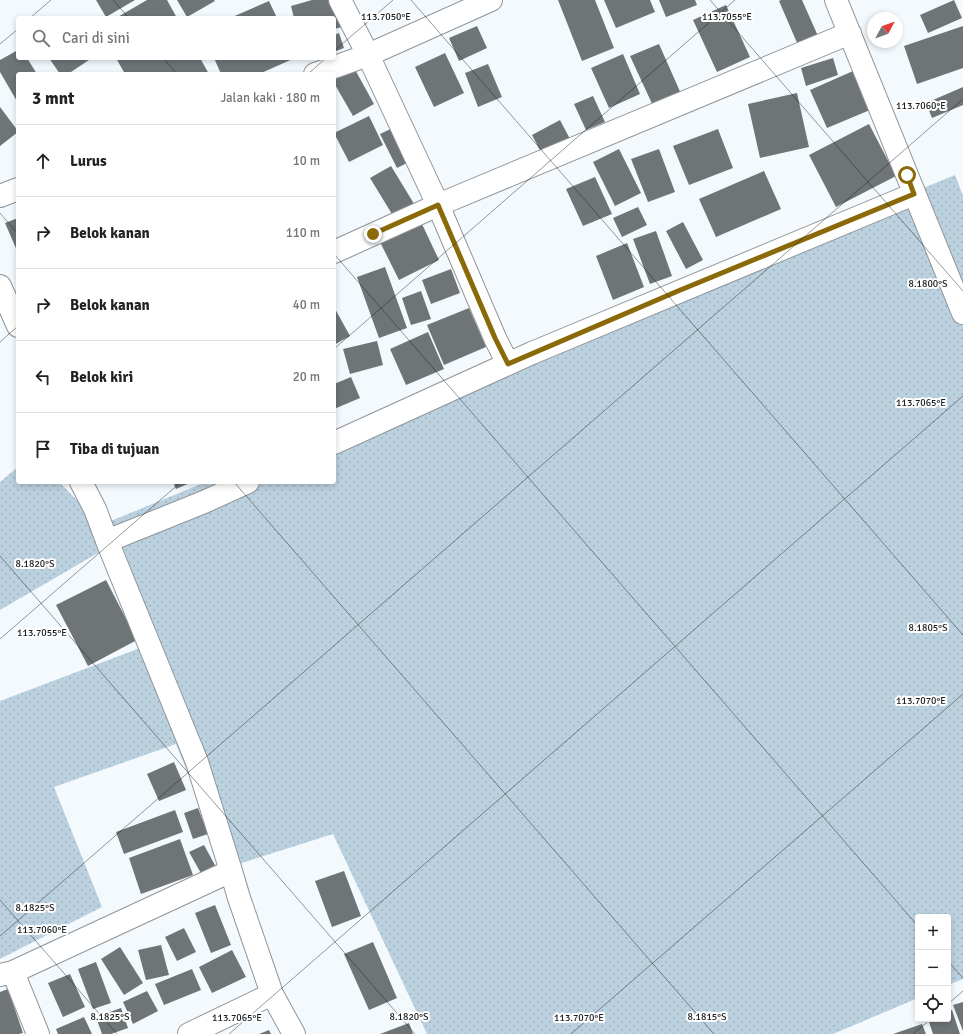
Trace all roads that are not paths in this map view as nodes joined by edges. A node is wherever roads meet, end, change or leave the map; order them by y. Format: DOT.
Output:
graph roads {
  1 [pos="340,0"];
  2 [pos="491,0"];
  3 [pos="836,0"];
  4 [pos="850,33"];
  5 [pos="368,55"];
  6 [pos="321,72"];
  7 [pos="16,190"];
  8 [pos="914,194"];
  9 [pos="0,196"];
  10 [pos="438,205"];
  11 [pos="336,251"];
  12 [pos="0,286"];
  13 [pos="963,313"];
  14 [pos="16,322"];
  15 [pos="508,364"];
  16 [pos="336,442"];
  17 [pos="82,484"];
  18 [pos="244,484"];
  19 [pos="108,541"];
  20 [pos="231,871"];
  21 [pos="7,974"];
  22 [pos="272,994"];
  23 [pos="38,1034"];
  24 [pos="189,1034"];
  25 [pos="294,1034"];
  1 -- 5 [label="street"];
  2 -- 5 [label="street"];
  3 -- 4 [label="street"];
  4 -- 8 [label="street"];
  4 -- 10 [label="street"];
  5 -- 6 [label="street"];
  5 -- 10 [label="street"];
  7 -- 9 [label="street"];
  8 -- 13 [label="street"];
  8 -- 15 [label="street"];
  10 -- 11 [label="street"];
  10 -- 15 [label="street"];
  12 -- 14 [label="street"];
  15 -- 16 [label="street"];
  17 -- 19 [label="street"];
  18 -- 19 [label="street"];
  19 -- 20 [label="street"];
  20 -- 21 [label="street"];
  20 -- 22 [label="street"];
  21 -- 23 [label="street"];
  22 -- 24 [label="street"];
  22 -- 25 [label="street"];
}
